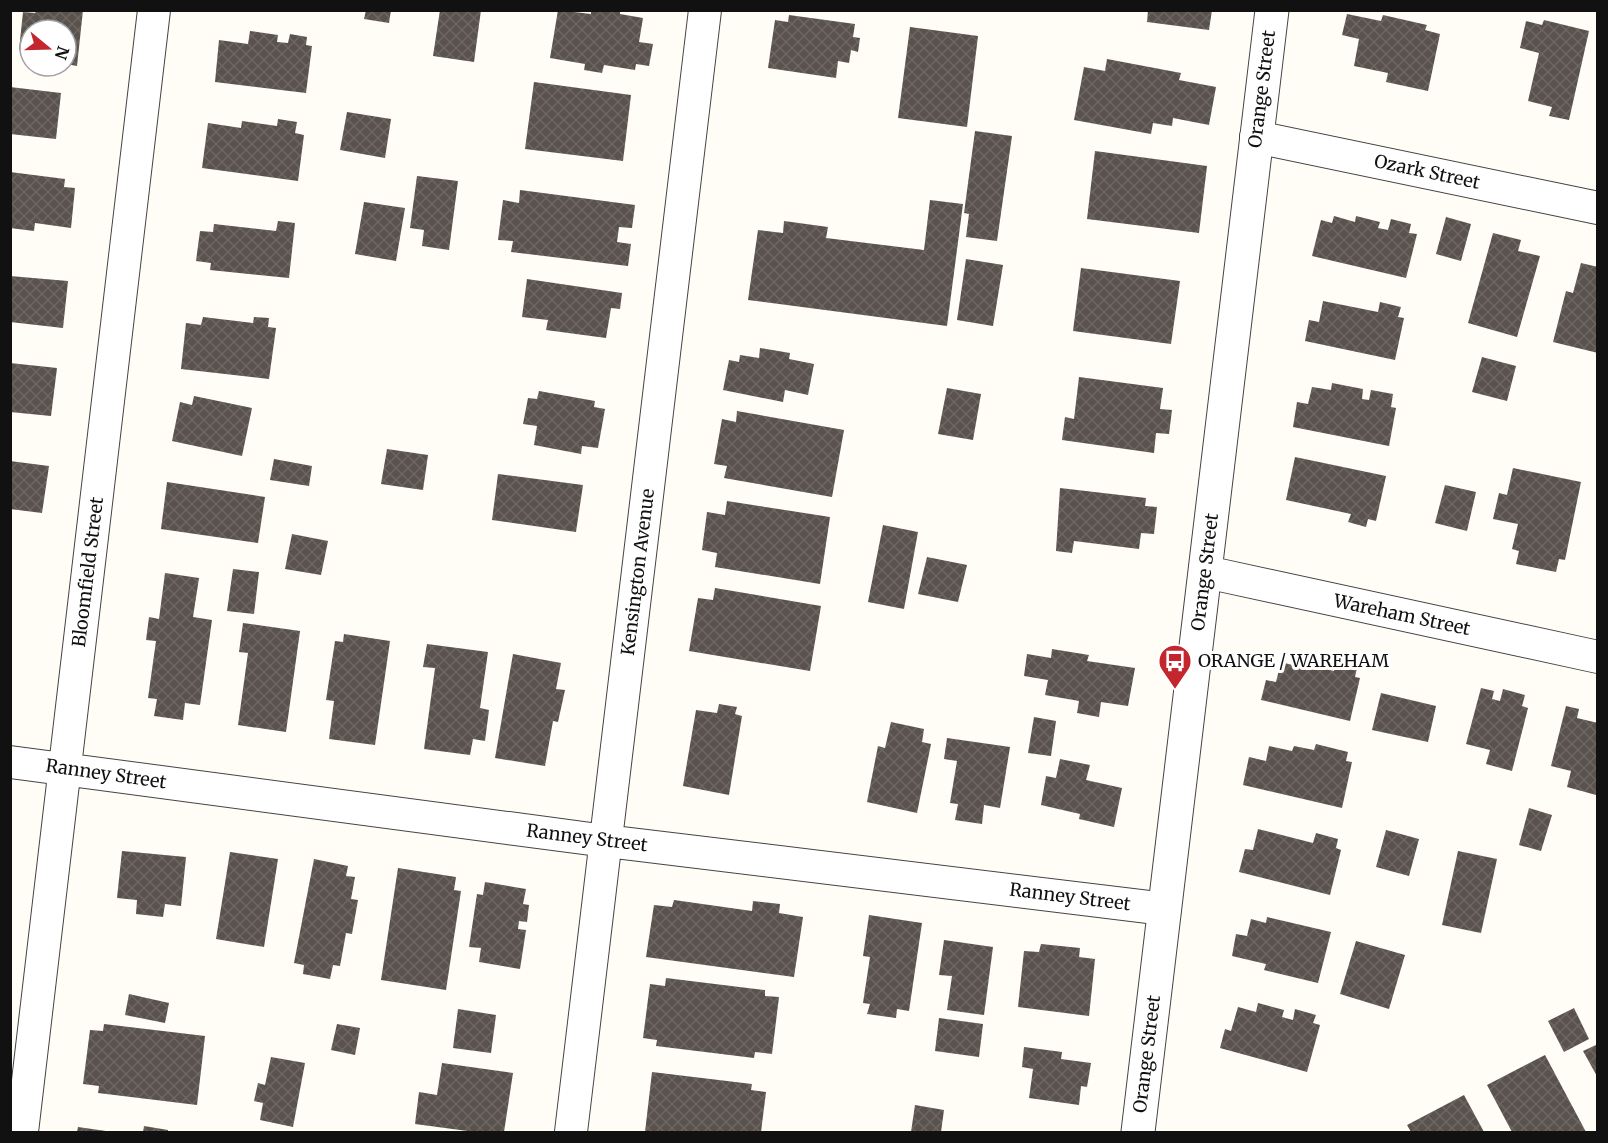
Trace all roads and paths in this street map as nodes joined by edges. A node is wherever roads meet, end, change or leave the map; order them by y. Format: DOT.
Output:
graph roads {
  1 [pos="154,10"];
  2 [pos="705,10"];
  3 [pos="1272,10"];
  4 [pos="1256,137"];
  5 [pos="1598,208"];
  6 [pos="1206,572"];
  7 [pos="1598,657"];
  8 [pos="10,762"];
  9 [pos="65,769"];
  10 [pos="606,841"];
  11 [pos="1165,909"];
  12 [pos="21,1132"];
  13 [pos="571,1132"];
  14 [pos="1138,1132"];
  1 -- 9 [label="street, Bloomfield Street"];
  2 -- 10 [label="street, Kensington Avenue"];
  3 -- 4 [label="street, Orange Street"];
  4 -- 5 [label="street, Ozark Street"];
  4 -- 6 [label="street, Orange Street"];
  6 -- 7 [label="street, Wareham Street"];
  6 -- 11 [label="street, Orange Street"];
  8 -- 9 [label="street, Ranney Street"];
  9 -- 10 [label="street, Ranney Street"];
  9 -- 12 [label="street, Bloomfield Street"];
  10 -- 11 [label="street, Ranney Street"];
  10 -- 13 [label="street, Kensington Avenue"];
  11 -- 14 [label="street, Orange Street"];
}
